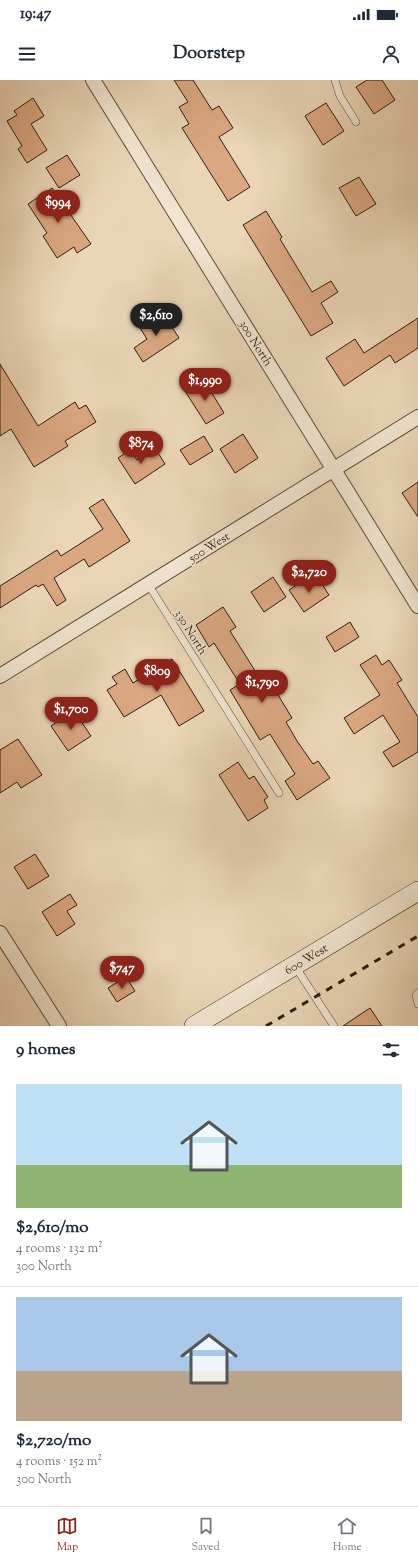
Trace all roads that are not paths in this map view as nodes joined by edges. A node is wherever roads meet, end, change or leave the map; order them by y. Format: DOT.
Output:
graph roads {
  1 [pos="93,80"];
  2 [pos="336,80"];
  3 [pos="356,122"];
  4 [pos="418,417"];
  5 [pos="334,470"];
  6 [pos="148,584"];
  7 [pos="418,606"];
  8 [pos="0,676"];
  9 [pos="279,792"];
  10 [pos="418,891"];
  11 [pos="0,933"];
  12 [pos="295,965"];
  13 [pos="418,993"];
  14 [pos="418,1004"];
  15 [pos="59,1026"];
  16 [pos="194,1026"];
  17 [pos="334,1026"];
  1 -- 5 [label="street, 300 North"];
  2 -- 3 [label="lane"];
  4 -- 5 [label="street, 500 West"];
  5 -- 6 [label="street, 500 West"];
  5 -- 7 [label="street, 300 North"];
  6 -- 8 [label="street, 500 West"];
  6 -- 9 [label="lane, 330 North"];
  10 -- 12 [label="main road, 600 West"];
  11 -- 15 [label="street"];
  12 -- 16 [label="main road, 600 West"];
  12 -- 17 [label="lane"];
  13 -- 14 [label="lane"];
}
